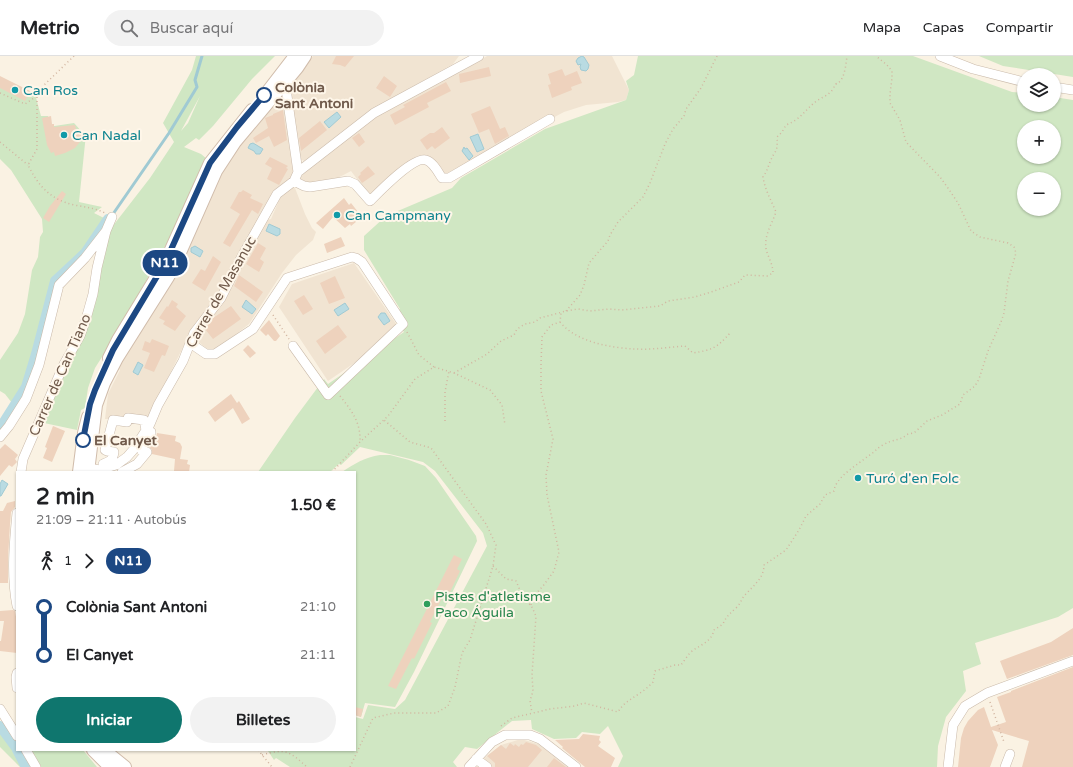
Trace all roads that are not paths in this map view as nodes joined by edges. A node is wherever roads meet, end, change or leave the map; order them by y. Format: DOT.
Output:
graph roads {
  1 [pos="295,56"];
  2 [pos="300,56"];
  3 [pos="306,56"];
  4 [pos="479,56"];
  5 [pos="940,56"];
  6 [pos="1017,80"];
  7 [pos="286,82"];
  8 [pos="1061,88"];
  9 [pos="1073,90"];
  10 [pos="550,119"];
  11 [pos="298,172"];
  12 [pos="294,181"];
  13 [pos="112,217"];
  14 [pos="106,231"];
  15 [pos="190,343"];
  16 [pos="293,346"];
  17 [pos="146,430"];
  18 [pos="0,437"];
  19 [pos="103,470"];
  20 [pos="21,471"];
  21 [pos="85,471"];
  22 [pos="124,471"];
  23 [pos="16,528"];
  24 [pos="16,599"];
  25 [pos="1073,661"];
  26 [pos="0,709"];
  27 [pos="16,734"];
  28 [pos="27,751"];
  29 [pos="94,751"];
  30 [pos="105,751"];
  31 [pos="1010,754"];
  32 [pos="476,759"];
  33 [pos="36,767"];
  34 [pos="111,767"];
  35 [pos="125,767"];
  36 [pos="469,767"];
  37 [pos="487,767"];
  38 [pos="576,767"];
  39 [pos="948,767"];
  40 [pos="1005,767"];
  1 -- 21 [label="street"];
  2 -- 7 [label="street"];
  3 -- 7 [label="street"];
  4 -- 11 [label="street"];
  5 -- 6 [label="street"];
  7 -- 11 [label="street"];
  7 -- 21 [label="street"];
  8 -- 9 [label="street"];
  10 -- 12 [label="street"];
  11 -- 12 [label="street"];
  12 -- 15 [label="street, Carrer de Masanuc"];
  13 -- 14 [label="street"];
  14 -- 18 [label="street"];
  14 -- 20 [label="street, Carrer de Can Tiano"];
  15 -- 16 [label="street"];
  15 -- 17 [label="street, Carrer de Masanuc"];
  17 -- 19 [label="street"];
  17 -- 19 [label="street"];
  17 -- 22 [label="street"];
  19 -- 21 [label="street"];
  23 -- 24 [label="street"];
  25 -- 39 [label="street"];
  26 -- 27 [label="street"];
  28 -- 33 [label="street"];
  29 -- 34 [label="street"];
  30 -- 35 [label="street"];
  31 -- 40 [label="street"];
  32 -- 36 [label="street"];
  32 -- 37 [label="street"];
  32 -- 38 [label="street"];
}
